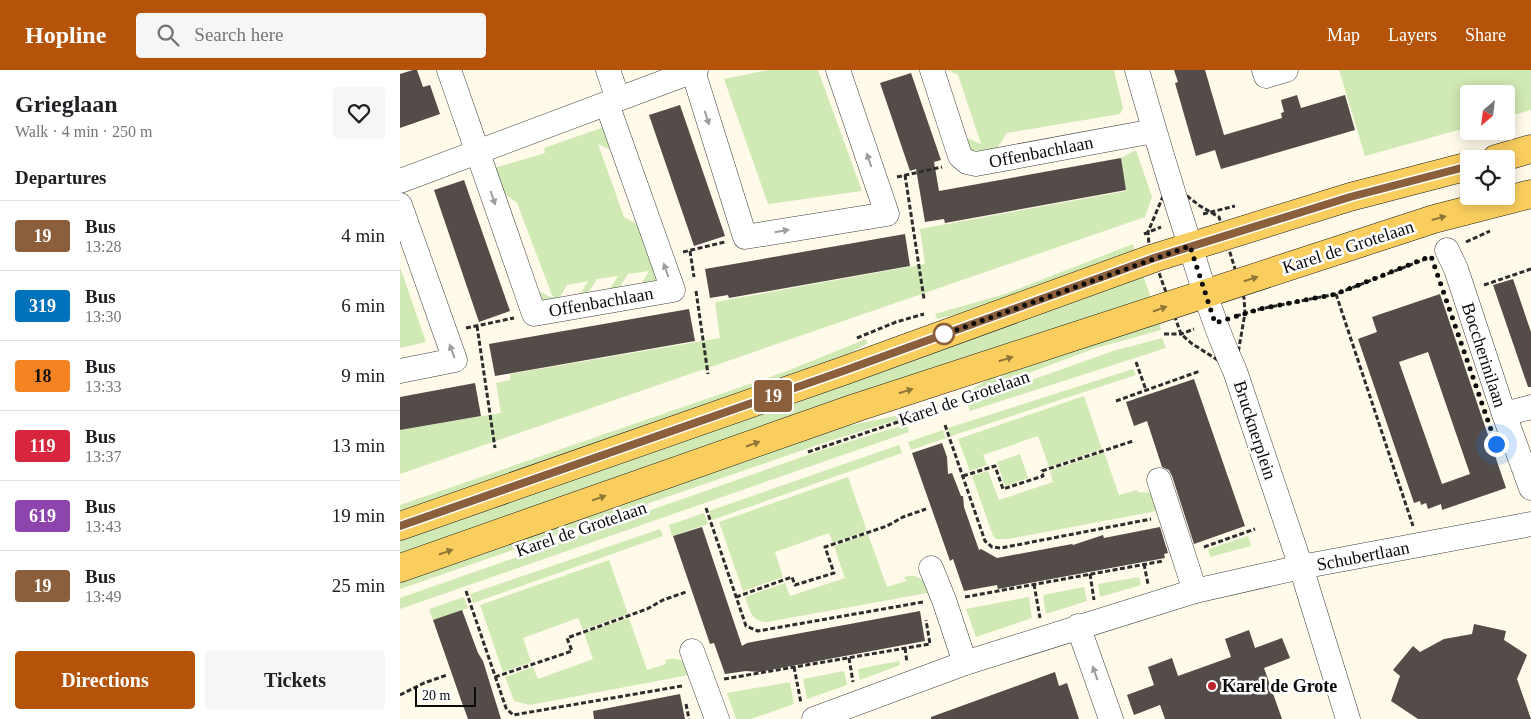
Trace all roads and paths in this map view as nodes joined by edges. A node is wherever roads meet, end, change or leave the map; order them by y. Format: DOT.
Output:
graph roads {
  1 [pos="449,70"];
  2 [pos="608,70"];
  3 [pos="694,70"];
  4 [pos="838,70"];
  5 [pos="932,70"];
  6 [pos="1138,70"];
  7 [pos="1264,70"];
  8 [pos="1286,70"];
  9 [pos="612,101"];
  10 [pos="1154,131"];
  11 [pos="1531,149"];
  12 [pos="477,152"];
  13 [pos="1515,154"];
  14 [pos="967,162"];
  15 [pos="1460,168"];
  16 [pos="905,175"];
  17 [pos="400,180"];
  18 [pos="876,181"];
  19 [pos="1531,194"];
  20 [pos="400,205"];
  21 [pos="1492,230"];
  22 [pos="746,237"];
  23 [pos="1190,246"];
  24 [pos="1446,250"];
  25 [pos="690,251"];
  26 [pos="661,258"];
  27 [pos="1531,269"];
  28 [pos="694,279"];
  29 [pos="695,289"];
  30 [pos="1464,293"];
  31 [pos="1205,294"];
  32 [pos="1336,294"];
  33 [pos="924,298"];
  34 [pos="534,314"];
  35 [pos="1215,323"];
  36 [pos="477,326"];
  37 [pos="445,332"];
  38 [pos="1158,336"];
  39 [pos="1136,362"];
  40 [pos="400,371"];
  41 [pos="1200,371"];
  42 [pos="708,374"];
  43 [pos="1146,390"];
  44 [pos="1116,401"];
  45 [pos="945,406"];
  46 [pos="1531,407"];
  47 [pos="1504,414"];
  48 [pos="945,425"];
  49 [pos="1133,441"];
  50 [pos="495,448"];
  51 [pos="804,454"];
  52 [pos="963,476"];
  53 [pos="1159,480"];
  54 [pos="1531,488"];
  55 [pos="706,508"];
  56 [pos="926,509"];
  57 [pos="1153,518"];
  58 [pos="1531,524"];
  59 [pos="400,526"];
  60 [pos="1421,528"];
  61 [pos="1255,529"];
  62 [pos="1205,553"];
  63 [pos="1164,561"];
  64 [pos="1144,564"];
  65 [pos="1301,567"];
  66 [pos="400,568"];
  67 [pos="931,568"];
  68 [pos="1090,574"];
  69 [pos="1034,584"];
  70 [pos="1149,588"];
  71 [pos="466,591"];
  72 [pos="1195,591"];
  73 [pos="686,592"];
  74 [pos="736,597"];
  75 [pos="957,599"];
  76 [pos="933,600"];
  77 [pos="923,602"];
  78 [pos="1094,603"];
  79 [pos="924,610"];
  80 [pos="926,619"];
  81 [pos="1040,621"];
  82 [pos="1078,626"];
  83 [pos="905,648"];
  84 [pos="692,651"];
  85 [pos="849,658"];
  86 [pos="965,663"];
  87 [pos="794,667"];
  88 [pos="908,668"];
  89 [pos="447,675"];
  90 [pos="496,677"];
  91 [pos="717,680"];
  92 [pos="689,685"];
  93 [pos="854,687"];
  94 [pos="400,696"];
  95 [pos="808,712"];
  96 [pos="718,719"];
  97 [pos="1112,719"];
  98 [pos="1348,719"];
  1 -- 12 [label="street, Offenbachlaan"];
  2 -- 9 [label="street, Offenbachlaan"];
  3 -- 9 [label="street"];
  3 -- 22 [label="street, one-way"];
  18 -- 4 [label="street, one-way"];
  5 -- 14 [label="street, Offenbachlaan"];
  6 -- 10 [label="street, Brucknerplein"];
  7 -- 8 [label="street"];
  9 -- 12 [label="street"];
  9 -- 26 [label="street, Offenbachlaan"];
  10 -- 14 [label="street, Offenbachlaan"];
  10 -- 23 [label="street, Brucknerplein"];
  11 -- 13 [label="main road"];
  12 -- 17 [label="street"];
  12 -- 34 [label="street, Offenbachlaan, one-way"];
  14 -- 16 [label="path"];
  15 -- 23 [label="main road"];
  16 -- 18 [label="path"];
  16 -- 33 [label="path"];
  22 -- 18 [label="street, one-way"];
  31 -- 19 [label="main road, Karel de Grotelaan, one-way"];
  20 -- 37 [label="street"];
  21 -- 24 [label="path, Karel de Grotelaan"];
  22 -- 25 [label="path"];
  23 -- 31 [label="street, Brucknerplein"];
  23 -- 59 [label="main road"];
  24 -- 30 [label="street, Boccherinilaan"];
  24 -- 32 [label="path, Karel de Grotelaan"];
  25 -- 26 [label="path"];
  25 -- 28 [label="path"];
  34 -- 26 [label="street, Offenbachlaan, one-way"];
  27 -- 30 [label="path"];
  29 -- 42 [label="path"];
  30 -- 47 [label="street, Boccherinilaan"];
  31 -- 35 [label="street, Brucknerplein"];
  66 -- 31 [label="main road, Karel de Grotelaan, one-way"];
  32 -- 35 [label="path, Karel de Grotelaan"];
  32 -- 60 [label="path"];
  34 -- 36 [label="path"];
  35 -- 38 [label="path, Karel de Grotelaan"];
  35 -- 65 [label="street, Brucknerplein"];
  36 -- 37 [label="path"];
  36 -- 50 [label="path"];
  40 -- 37 [label="street, one-way"];
  39 -- 43 [label="path"];
  41 -- 43 [label="path"];
  43 -- 44 [label="path"];
  45 -- 51 [label="path, Karel de Grotelaan"];
  46 -- 47 [label="street"];
  47 -- 54 [label="street, Boccherinilaan"];
  48 -- 52 [label="path"];
  49 -- 52 [label="path"];
  52 -- 57 [label="path"];
  53 -- 72 [label="street"];
  55 -- 74 [label="path"];
  56 -- 74 [label="path"];
  58 -- 65 [label="street, Schubertlaan"];
  61 -- 62 [label="path"];
  63 -- 64 [label="path"];
  64 -- 68 [label="path"];
  64 -- 70 [label="path"];
  65 -- 72 [label="street, Schubertlaan"];
  65 -- 98 [label="street, Brucknerplein"];
  67 -- 86 [label="street"];
  68 -- 69 [label="path"];
  68 -- 78 [label="path"];
  69 -- 75 [label="path"];
  69 -- 81 [label="path"];
  71 -- 90 [label="path"];
  72 -- 82 [label="street, Schubertlaan"];
  73 -- 90 [label="path"];
  74 -- 77 [label="path"];
  76 -- 77 [label="path"];
  77 -- 79 [label="path"];
  80 -- 83 [label="path"];
  82 -- 86 [label="street, Schubertlaan"];
  97 -- 82 [label="street, one-way"];
  83 -- 85 [label="path"];
  83 -- 88 [label="path"];
  84 -- 96 [label="street"];
  85 -- 87 [label="path"];
  85 -- 93 [label="path"];
  86 -- 95 [label="street, Schubertlaan"];
  87 -- 91 [label="path"];
  87 -- 95 [label="path"];
  89 -- 94 [label="path"];
  90 -- 92 [label="path"];
}
